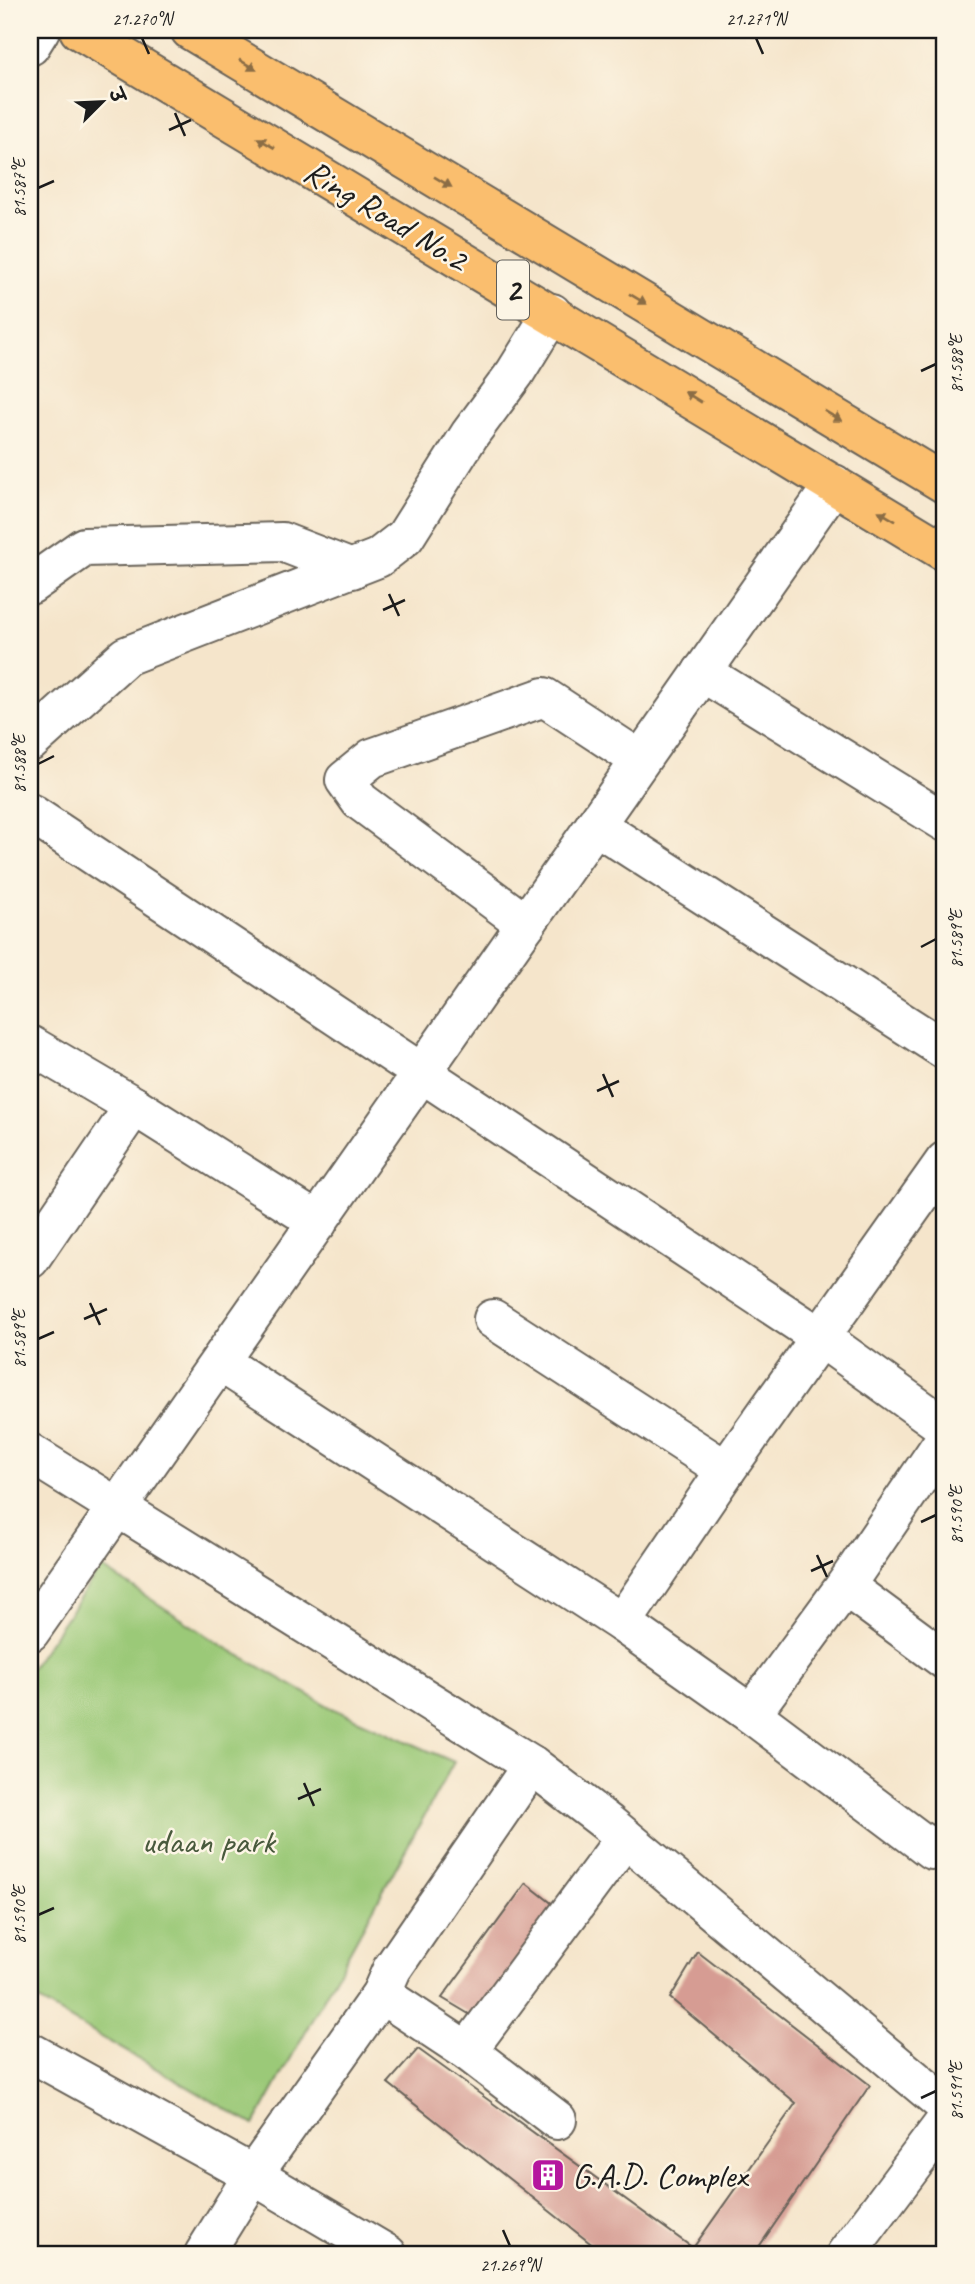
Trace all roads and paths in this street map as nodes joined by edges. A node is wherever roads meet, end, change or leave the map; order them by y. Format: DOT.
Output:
graph roads {
  1 [pos="40,30"];
  2 [pos="79,30"];
  3 [pos="190,30"];
  4 [pos="30,46"];
  5 [pos="552,313"];
  6 [pos="834,484"];
  7 [pos="945,484"];
  8 [pos="945,552"];
  9 [pos="352,569"];
  10 [pos="30,585"];
  11 [pos="702,672"];
  12 [pos="30,742"];
  13 [pos="640,761"];
  14 [pos="30,813"];
  15 [pos="945,822"];
  16 [pos="595,825"];
  17 [pos="526,924"];
  18 [pos="30,1045"];
  19 [pos="945,1050"];
  20 [pos="423,1072"];
  21 [pos="134,1106"];
  22 [pos="945,1161"];
  23 [pos="318,1223"];
  24 [pos="30,1259"];
  25 [pos="493,1319"];
  26 [pos="820,1337"];
  27 [pos="220,1362"];
  28 [pos="945,1427"];
  29 [pos="945,1439"];
  30 [pos="30,1453"];
  31 [pos="726,1469"];
  32 [pos="117,1510"];
  33 [pos="845,1586"];
  34 [pos="622,1623"];
  35 [pos="30,1632"];
  36 [pos="945,1660"];
  37 [pos="751,1714"];
  38 [pos="532,1765"];
  39 [pos="625,1838"];
  40 [pos="945,1840"];
  41 [pos="381,1994"];
  42 [pos="467,2051"];
  43 [pos="30,2052"];
  44 [pos="945,2105"];
  45 [pos="557,2120"];
  46 [pos="945,2122"];
  47 [pos="253,2175"];
  48 [pos="204,2254"];
  49 [pos="387,2254"];
  50 [pos="846,2254"];
  1 -- 4 [label="street"];
  5 -- 2 [label="main road, Ring Road No.2 / 2, one-way"];
  3 -- 7 [label="main road, Ring Road No.2 / 2, one-way"];
  6 -- 5 [label="main road, Ring Road No.2 / 2, one-way"];
  5 -- 9 [label="street"];
  8 -- 6 [label="main road, Ring Road No.2 / 2, one-way"];
  6 -- 11 [label="street"];
  9 -- 10 [label="street"];
  9 -- 12 [label="street"];
  11 -- 13 [label="street"];
  11 -- 15 [label="street"];
  13 -- 16 [label="street"];
  13 -- 17 [label="street"];
  14 -- 20 [label="street"];
  16 -- 17 [label="street"];
  16 -- 19 [label="street"];
  17 -- 20 [label="street"];
  18 -- 21 [label="street"];
  20 -- 23 [label="street"];
  20 -- 26 [label="street"];
  21 -- 23 [label="street"];
  21 -- 24 [label="street"];
  22 -- 26 [label="street"];
  23 -- 27 [label="street"];
  25 -- 31 [label="street"];
  26 -- 28 [label="street"];
  26 -- 31 [label="street"];
  27 -- 32 [label="street"];
  27 -- 34 [label="street"];
  29 -- 33 [label="street"];
  30 -- 32 [label="street"];
  31 -- 34 [label="street"];
  32 -- 35 [label="street"];
  32 -- 38 [label="street"];
  33 -- 36 [label="street"];
  33 -- 37 [label="street"];
  34 -- 37 [label="street"];
  37 -- 40 [label="street"];
  38 -- 39 [label="street"];
  38 -- 41 [label="street"];
  39 -- 42 [label="street"];
  39 -- 44 [label="street"];
  41 -- 42 [label="street"];
  41 -- 47 [label="street"];
  42 -- 45 [label="street"];
  43 -- 47 [label="street"];
  46 -- 50 [label="street"];
  47 -- 48 [label="street"];
  47 -- 49 [label="street"];
}
